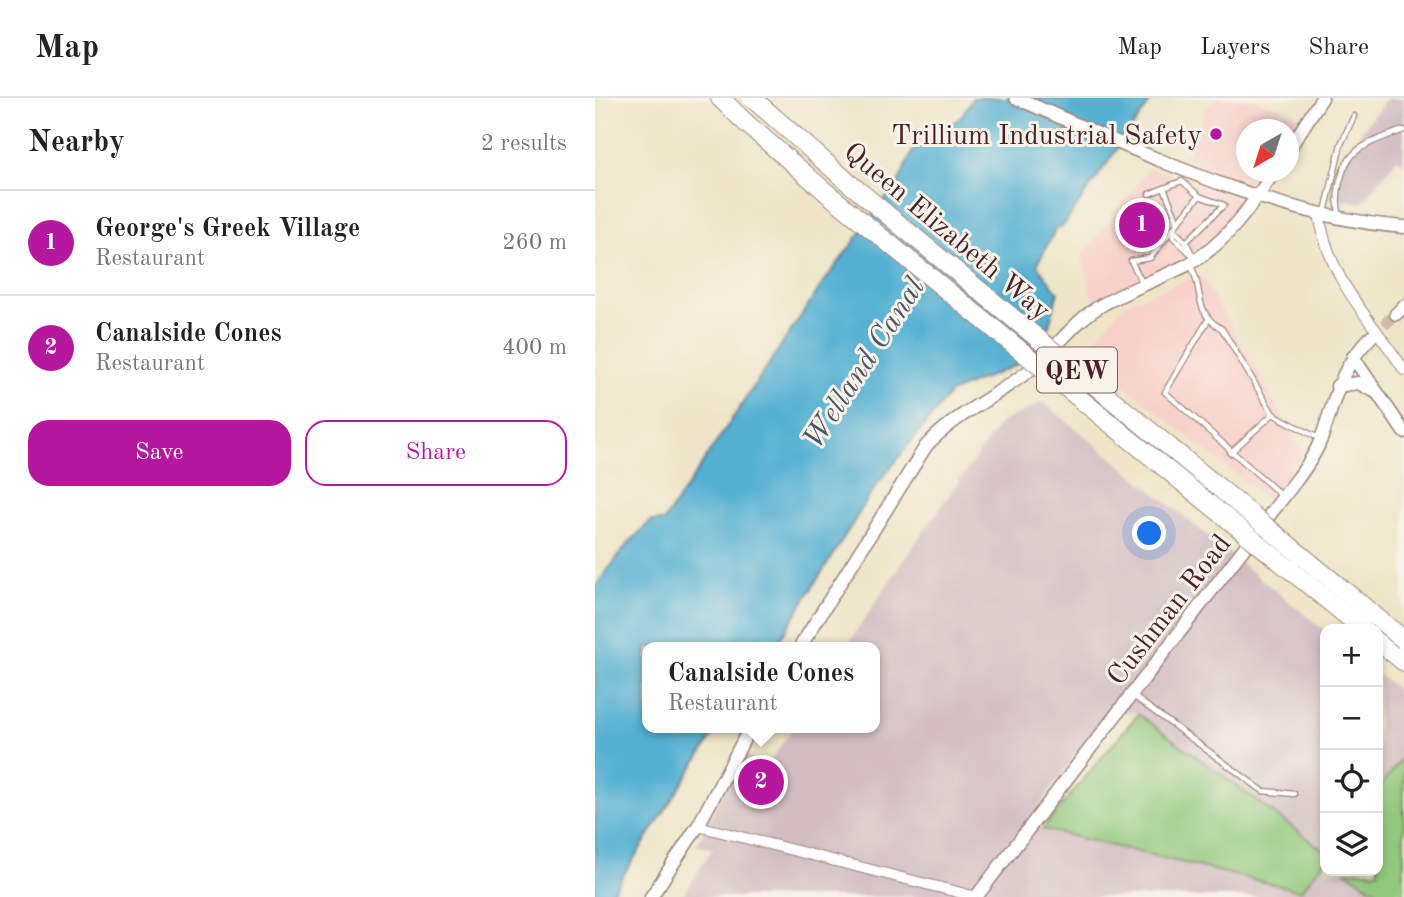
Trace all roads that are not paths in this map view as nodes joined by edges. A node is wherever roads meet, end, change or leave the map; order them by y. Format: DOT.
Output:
graph roads {
  1 [pos="720,98"];
  2 [pos="753,98"];
  3 [pos="1016,98"];
  4 [pos="1322,98"];
  5 [pos="1355,116"];
  6 [pos="1404,130"];
  7 [pos="1299,134"];
  8 [pos="1267,182"];
  9 [pos="1164,188"];
  10 [pos="1149,194"];
  11 [pos="1199,196"];
  12 [pos="1257,196"];
  13 [pos="1321,214"];
  14 [pos="1340,218"];
  15 [pos="1178,222"];
  16 [pos="1401,228"];
  17 [pos="1174,230"];
  18 [pos="1186,242"];
  19 [pos="1192,259"];
  20 [pos="1144,285"];
  21 [pos="1208,320"];
  22 [pos="1371,337"];
  23 [pos="1353,357"];
  24 [pos="1404,370"];
  25 [pos="1336,386"];
  26 [pos="1380,395"];
  27 [pos="1273,414"];
  28 [pos="1404,432"];
  29 [pos="1321,439"];
  30 [pos="1230,453"];
  31 [pos="1285,498"];
  32 [pos="1357,624"];
  33 [pos="1404,640"];
  34 [pos="803,642"];
  35 [pos="1383,645"];
  36 [pos="1404,663"];
  37 [pos="1132,695"];
  38 [pos="747,733"];
  39 [pos="1294,794"];
  40 [pos="698,826"];
  41 [pos="651,897"];
  42 [pos="977,897"];
  1 -- 32 [label="highway, Queen Elizabeth Way / QEW, bridge"];
  2 -- 33 [label="highway, Queen Elizabeth Way / QEW, bridge"];
  3 -- 12 [label="main road"];
  4 -- 7 [label="main road"];
  5 -- 13 [label="lane"];
  6 -- 14 [label="lane"];
  8 -- 12 [label="main road"];
  9 -- 10 [label="lane"];
  9 -- 11 [label="lane"];
  9 -- 15 [label="lane"];
  11 -- 15 [label="lane"];
  11 -- 18 [label="lane"];
  12 -- 13 [label="main road"];
  12 -- 19 [label="main road"];
  13 -- 14 [label="main road"];
  13 -- 24 [label="street"];
  14 -- 16 [label="main road"];
  15 -- 17 [label="lane"];
  17 -- 18 [label="lane"];
  17 -- 19 [label="lane"];
  17 -- 20 [label="lane"];
  18 -- 19 [label="lane"];
  19 -- 20 [label="main road"];
  19 -- 21 [label="lane"];
  20 -- 34 [label="main road"];
  21 -- 27 [label="lane"];
  21 -- 30 [label="lane"];
  22 -- 23 [label="main road, Cushman Road"];
  23 -- 25 [label="main road, Cushman Road"];
  23 -- 26 [label="main road"];
  25 -- 26 [label="main road"];
  25 -- 29 [label="main road, Cushman Road"];
  26 -- 28 [label="main road"];
  27 -- 29 [label="lane"];
  27 -- 30 [label="lane"];
  29 -- 31 [label="main road, Cushman Road"];
  30 -- 31 [label="lane"];
  31 -- 37 [label="main road, Cushman Road"];
  35 -- 36 [label="highway"];
  37 -- 39 [label="lane"];
  37 -- 42 [label="main road, Cushman Road"];
  38 -- 40 [label="main road"];
  40 -- 41 [label="main road"];
  40 -- 42 [label="street"];
}
